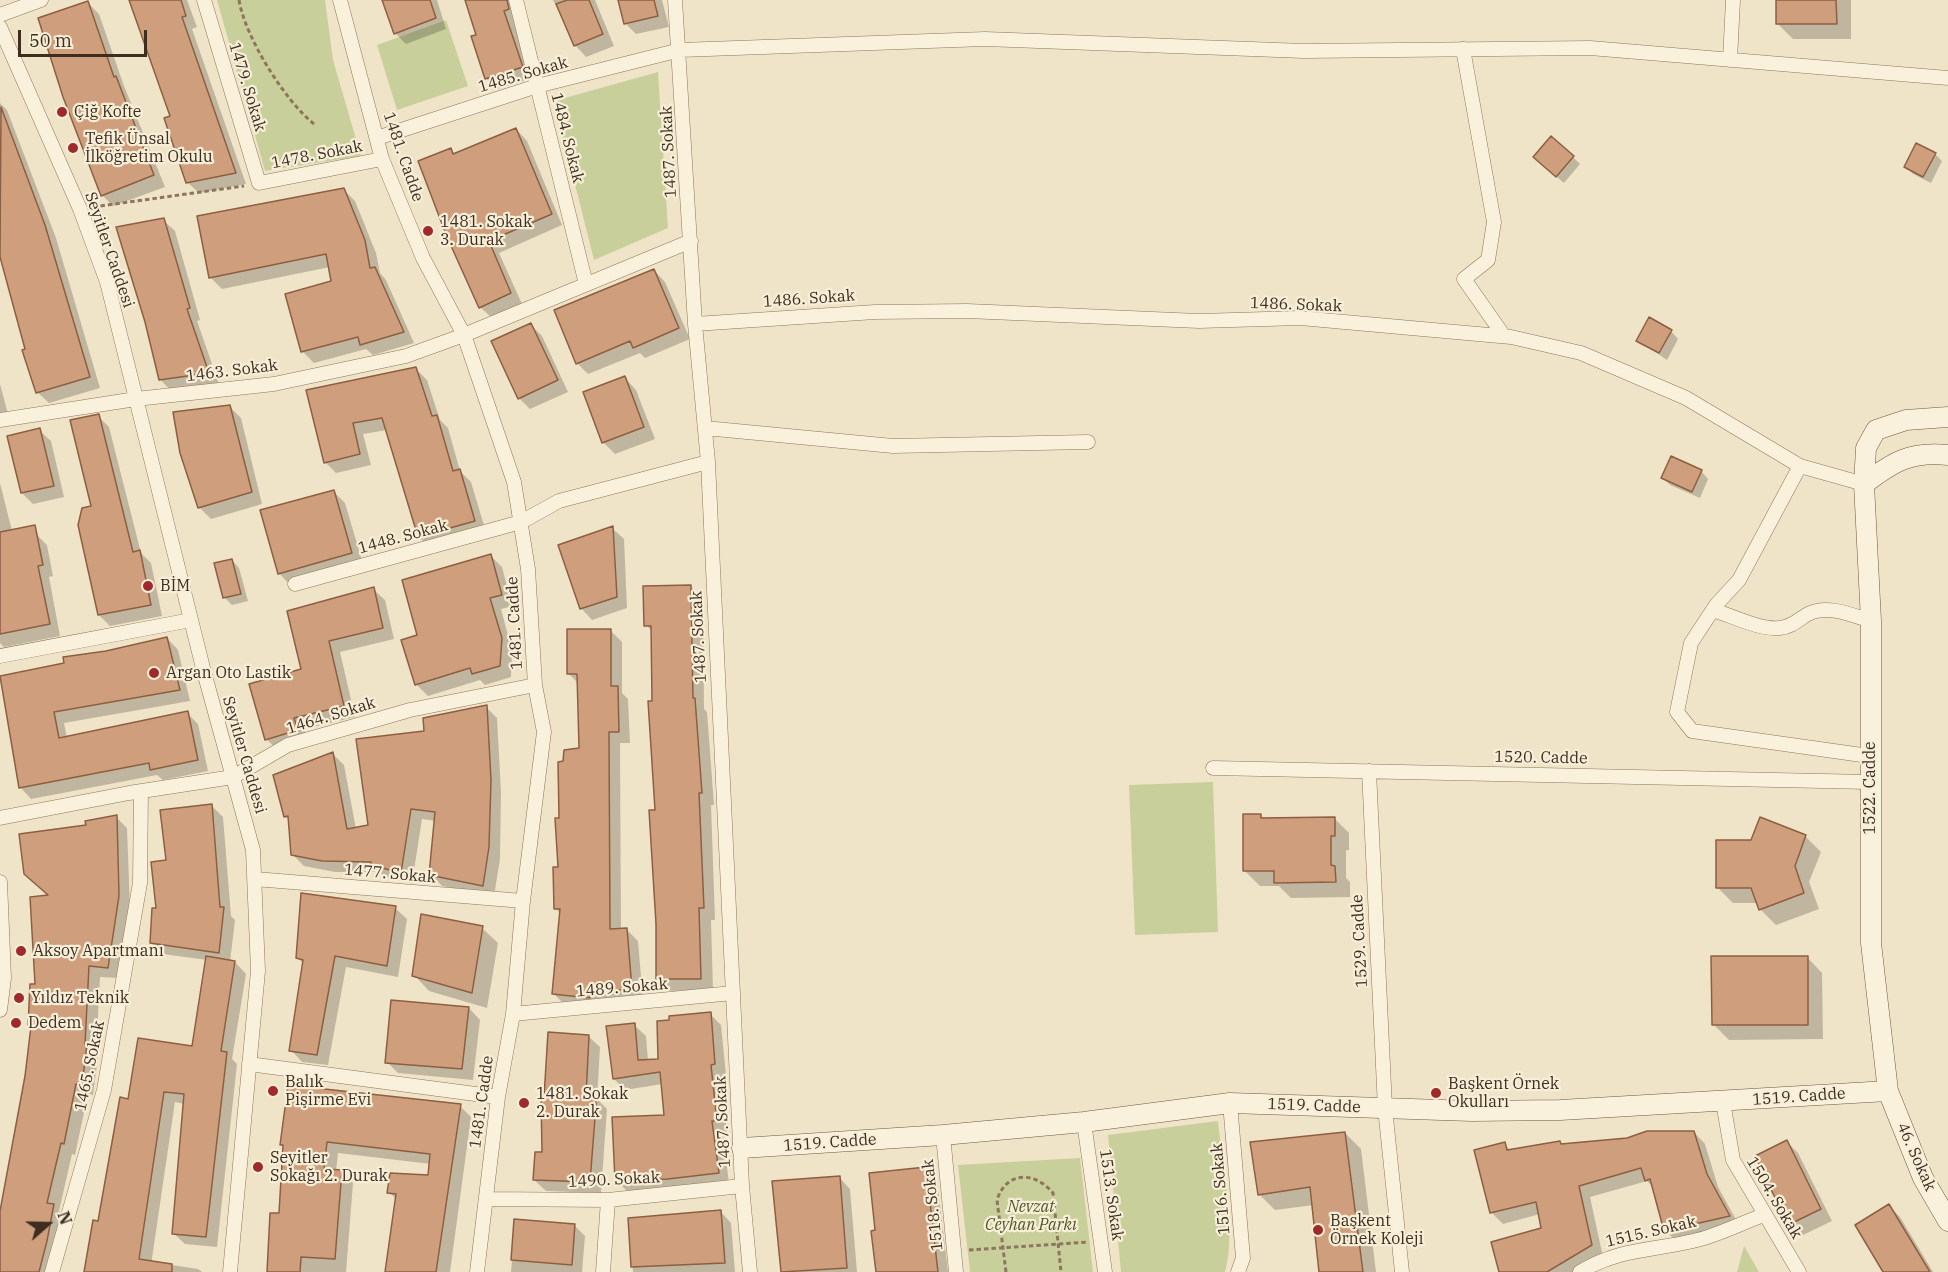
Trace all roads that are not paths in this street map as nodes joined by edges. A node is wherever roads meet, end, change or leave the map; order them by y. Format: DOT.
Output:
graph roads {
  1 [pos="41,0"];
  2 [pos="204,0"];
  3 [pos="340,0"];
  4 [pos="516,0"];
  5 [pos="675,0"];
  6 [pos="1733,0"];
  7 [pos="0,15"];
  8 [pos="0,27"];
  9 [pos="1463,49"];
  10 [pos="680,50"];
  11 [pos="1730,60"];
  12 [pos="1948,78"];
  13 [pos="537,86"];
  14 [pos="377,138"];
  15 [pos="382,159"];
  16 [pos="259,183"];
  17 [pos="691,241"];
  18 [pos="586,284"];
  19 [pos="695,324"];
  20 [pos="464,335"];
  21 [pos="1504,336"];
  22 [pos="136,399"];
  23 [pos="1948,417"];
  24 [pos="0,420"];
  25 [pos="705,428"];
  26 [pos="1088,442"];
  27 [pos="1948,455"];
  28 [pos="708,462"];
  29 [pos="1800,466"];
  30 [pos="1864,484"];
  31 [pos="521,522"];
  32 [pos="295,584"];
  33 [pos="1713,610"];
  34 [pos="191,620"];
  35 [pos="1871,621"];
  36 [pos="0,656"];
  37 [pos="535,685"];
  38 [pos="1869,756"];
  39 [pos="1213,768"];
  40 [pos="1369,771"];
  41 [pos="233,777"];
  42 [pos="1869,782"];
  43 [pos="141,791"];
  44 [pos="0,818"];
  45 [pos="255,879"];
  46 [pos="0,882"];
  47 [pos="523,901"];
  48 [pos="733,993"];
  49 [pos="0,1010"];
  50 [pos="513,1014"];
  51 [pos="249,1064"];
  52 [pos="1888,1091"];
  53 [pos="498,1097"];
  54 [pos="1230,1102"];
  55 [pos="1723,1102"];
  56 [pos="1385,1108"];
  57 [pos="1084,1122"];
  58 [pos="943,1136"];
  59 [pos="742,1149"];
  60 [pos="742,1186"];
  61 [pos="486,1199"];
  62 [pos="608,1200"];
  63 [pos="1764,1215"];
  64 [pos="1948,1221"];
  65 [pos="52,1272"];
  66 [pos="230,1272"];
  67 [pos="477,1272"];
  68 [pos="603,1272"];
  69 [pos="750,1272"];
  70 [pos="956,1272"];
  71 [pos="1105,1272"];
  72 [pos="1238,1272"];
  73 [pos="1401,1272"];
  74 [pos="1580,1272"];
  75 [pos="1799,1272"];
  1 -- 7 [label="street"];
  2 -- 16 [label="street, 1479. Sokak"];
  3 -- 14 [label="street, 1481. Cadde"];
  4 -- 13 [label="street, 1484. Sokak"];
  5 -- 10 [label="street, 1487. Sokak"];
  6 -- 11 [label="street"];
  8 -- 22 [label="street, Seyitler Caddesi"];
  9 -- 10 [label="street, 1485. Sokak"];
  9 -- 11 [label="street, 1485. Sokak"];
  9 -- 21 [label="street"];
  10 -- 13 [label="street, 1485. Sokak"];
  10 -- 17 [label="street, 1487. Sokak"];
  11 -- 12 [label="street, 1485. Sokak"];
  13 -- 14 [label="street, 1485. Sokak"];
  13 -- 18 [label="street, 1484. Sokak"];
  14 -- 15 [label="street, 1481. Cadde"];
  15 -- 16 [label="street, 1478. Sokak"];
  15 -- 20 [label="street, 1481. Cadde"];
  17 -- 18 [label="street"];
  17 -- 19 [label="street, 1487. Sokak"];
  18 -- 20 [label="street"];
  19 -- 21 [label="street, 1486. Sokak"];
  19 -- 25 [label="street, 1487. Sokak"];
  20 -- 22 [label="street, 1463. Sokak"];
  20 -- 31 [label="street, 1481. Cadde"];
  21 -- 29 [label="street, 1486. Sokak"];
  22 -- 24 [label="street, 1463. Sokak"];
  22 -- 34 [label="street, Seyitler Caddesi"];
  23 -- 30 [label="street, 1522. Cadde"];
  25 -- 26 [label="street"];
  25 -- 28 [label="street, 1487. Sokak"];
  27 -- 30 [label="street"];
  28 -- 31 [label="street, 1448. Sokak"];
  28 -- 48 [label="street, 1487. Sokak"];
  29 -- 30 [label="street, 1486. Sokak"];
  29 -- 33 [label="street"];
  30 -- 35 [label="street, 1522. Cadde"];
  31 -- 32 [label="street, 1448. Sokak"];
  31 -- 37 [label="street, 1481. Cadde"];
  33 -- 35 [label="street"];
  33 -- 38 [label="street"];
  34 -- 36 [label="street"];
  34 -- 41 [label="street, Seyitler Caddesi"];
  35 -- 38 [label="street, 1522. Cadde"];
  37 -- 41 [label="street, 1464. Sokak"];
  37 -- 47 [label="street, 1481. Cadde"];
  38 -- 42 [label="street, 1522. Cadde"];
  39 -- 40 [label="street, 1520. Cadde"];
  40 -- 42 [label="street, 1520. Cadde"];
  40 -- 56 [label="street, 1529. Cadde"];
  41 -- 43 [label="street, 1464. Sokak"];
  41 -- 45 [label="street, Seyitler Caddesi"];
  42 -- 52 [label="street, 1522. Cadde"];
  43 -- 44 [label="street, 1464. Sokak"];
  43 -- 65 [label="street, 1465. Sokak"];
  45 -- 47 [label="street, 1477. Sokak"];
  45 -- 51 [label="street, Seyitler Caddesi"];
  46 -- 49 [label="street"];
  47 -- 50 [label="street, 1481. Cadde"];
  48 -- 50 [label="street, 1489. Sokak"];
  48 -- 59 [label="street, 1487. Sokak"];
  50 -- 53 [label="street, 1481. Cadde"];
  51 -- 53 [label="street"];
  51 -- 66 [label="street, Seyitler Caddesi"];
  52 -- 55 [label="street, 1519. Cadde"];
  52 -- 64 [label="street, 46. Sokak"];
  53 -- 61 [label="street, 1481. Cadde"];
  54 -- 56 [label="street, 1519. Cadde"];
  54 -- 57 [label="street, 1519. Cadde"];
  54 -- 72 [label="street, 1516. Sokak"];
  55 -- 56 [label="street, 1519. Cadde"];
  55 -- 63 [label="street, 1504. Sokak"];
  56 -- 73 [label="street, 1529. Cadde"];
  57 -- 58 [label="street, 1519. Cadde"];
  57 -- 71 [label="street, 1513. Sokak"];
  58 -- 59 [label="street, 1519. Cadde"];
  58 -- 70 [label="street, 1518. Sokak"];
  59 -- 60 [label="street, 1487. Sokak"];
  60 -- 62 [label="street, 1490. Sokak"];
  60 -- 69 [label="street, 1487. Sokak"];
  61 -- 62 [label="street, 1490. Sokak"];
  61 -- 67 [label="street, 1481. Cadde"];
  62 -- 68 [label="street"];
  63 -- 74 [label="street, 1515. Sokak"];
  63 -- 75 [label="street, 1504. Sokak"];
}
